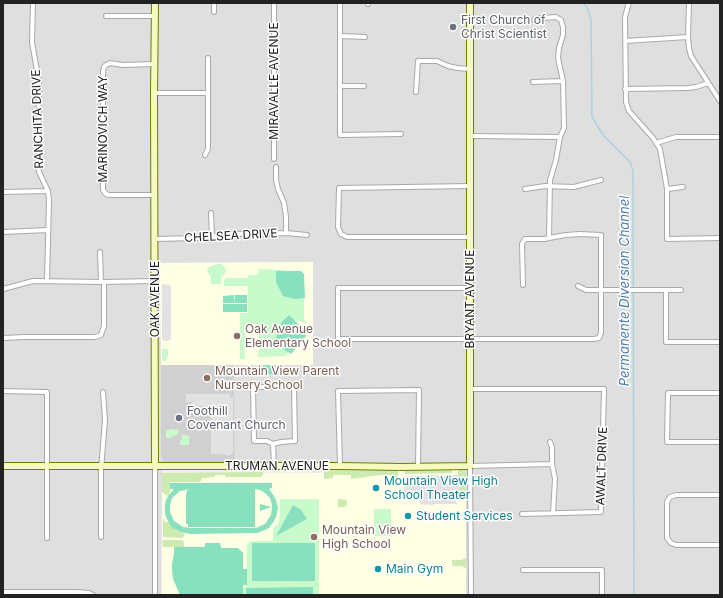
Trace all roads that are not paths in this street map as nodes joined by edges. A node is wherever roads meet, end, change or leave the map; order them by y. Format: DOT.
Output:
graph roads {
  1 [pos="33,3"];
  2 [pos="155,3"];
  3 [pos="214,3"];
  4 [pos="274,3"];
  5 [pos="340,3"];
  6 [pos="470,3"];
  7 [pos="630,3"];
  8 [pos="689,3"];
  9 [pos="214,12"];
  10 [pos="106,16"];
  11 [pos="155,16"];
  12 [pos="534,20"];
  13 [pos="341,36"];
  14 [pos="365,37"];
  15 [pos="688,37"];
  16 [pos="625,41"];
  17 [pos="208,58"];
  18 [pos="154,64"];
  19 [pos="470,69"];
  20 [pos="563,81"];
  21 [pos="534,82"];
  22 [pos="708,83"];
  23 [pos="340,86"];
  24 [pos="364,86"];
  25 [pos="625,89"];
  26 [pos="416,92"];
  27 [pos="154,93"];
  28 [pos="208,93"];
  29 [pos="720,101"];
  30 [pos="401,134"];
  31 [pos="470,136"];
  32 [pos="560,137"];
  33 [pos="720,137"];
  34 [pos="656,143"];
  35 [pos="205,155"];
  36 [pos="274,159"];
  37 [pos="276,167"];
  38 [pos="601,180"];
  39 [pos="470,186"];
  40 [pos="550,186"];
  41 [pos="683,187"];
  42 [pos="525,189"];
  43 [pos="667,189"];
  44 [pos="48,191"];
  45 [pos="3,192"];
  46 [pos="154,195"];
  47 [pos="211,213"];
  48 [pos="48,230"];
  49 [pos="3,232"];
  50 [pos="286,233"];
  51 [pos="307,234"];
  52 [pos="212,236"];
  53 [pos="470,237"];
  54 [pos="549,238"];
  55 [pos="720,238"];
  56 [pos="154,239"];
  57 [pos="100,252"];
  58 [pos="47,280"];
  59 [pos="155,281"];
  60 [pos="102,282"];
  61 [pos="523,285"];
  62 [pos="578,286"];
  63 [pos="3,288"];
  64 [pos="470,288"];
  65 [pos="601,290"];
  66 [pos="681,290"];
  67 [pos="666,291"];
  68 [pos="3,338"];
  69 [pos="470,339"];
  70 [pos="720,342"];
  71 [pos="471,389"];
  72 [pos="3,391"];
  73 [pos="103,392"];
  74 [pos="720,393"];
  75 [pos="550,442"];
  76 [pos="720,442"];
  77 [pos="273,444"];
  78 [pos="552,464"];
  79 [pos="3,466"];
  80 [pos="47,466"];
  81 [pos="102,466"];
  82 [pos="155,466"];
  83 [pos="274,466"];
  84 [pos="340,466"];
  85 [pos="470,466"];
  86 [pos="418,467"];
  87 [pos="720,495"];
  88 [pos="553,513"];
  89 [pos="522,514"];
  90 [pos="101,537"];
  91 [pos="47,538"];
  92 [pos="720,545"];
  93 [pos="523,570"];
  94 [pos="3,592"];
  95 [pos="93,595"];
  96 [pos="155,595"];
  97 [pos="471,595"];
  98 [pos="602,595"];
  1 -- 44 [label="street, RANCHITA DRIVE"];
  2 -- 11 [label="street, OAK AVENUE"];
  3 -- 9 [label="street"];
  4 -- 36 [label="street, MIRAVALLE AVENUE"];
  5 -- 13 [label="street"];
  6 -- 19 [label="street, BRYANT AVENUE"];
  7 -- 16 [label="street"];
  8 -- 15 [label="street"];
  10 -- 11 [label="street"];
  11 -- 18 [label="street, OAK AVENUE"];
  12 -- 20 [label="street"];
  13 -- 14 [label="street"];
  13 -- 23 [label="street"];
  15 -- 16 [label="street"];
  15 -- 22 [label="street"];
  16 -- 25 [label="street"];
  17 -- 28 [label="street"];
  18 -- 27 [label="street, OAK AVENUE"];
  18 -- 46 [label="street, MARINOVICH WAY"];
  19 -- 26 [label="street"];
  19 -- 31 [label="street, BRYANT AVENUE"];
  20 -- 21 [label="street"];
  20 -- 32 [label="street"];
  22 -- 25 [label="street"];
  22 -- 29 [label="street"];
  23 -- 24 [label="street"];
  23 -- 30 [label="street"];
  25 -- 34 [label="street"];
  27 -- 28 [label="street"];
  27 -- 46 [label="street, OAK AVENUE"];
  28 -- 35 [label="street"];
  31 -- 32 [label="street"];
  31 -- 39 [label="street, BRYANT AVENUE"];
  32 -- 40 [label="street"];
  33 -- 34 [label="street"];
  34 -- 43 [label="street"];
  37 -- 50 [label="street"];
  38 -- 40 [label="street"];
  39 -- 53 [label="street, BRYANT AVENUE"];
  39 -- 53 [label="street"];
  40 -- 42 [label="street"];
  40 -- 54 [label="street"];
  41 -- 43 [label="street"];
  43 -- 55 [label="street"];
  44 -- 45 [label="street"];
  44 -- 48 [label="street, RANCHITA DRIVE"];
  46 -- 56 [label="street, OAK AVENUE"];
  47 -- 52 [label="street"];
  48 -- 49 [label="street"];
  48 -- 58 [label="street, RANCHITA DRIVE"];
  50 -- 51 [label="street, CHELSEA DRIVE"];
  50 -- 52 [label="street, CHELSEA DRIVE"];
  52 -- 56 [label="street, CHELSEA DRIVE"];
  53 -- 64 [label="street, BRYANT AVENUE"];
  54 -- 61 [label="street"];
  54 -- 65 [label="street"];
  56 -- 59 [label="street, OAK AVENUE"];
  57 -- 60 [label="street"];
  58 -- 60 [label="street"];
  58 -- 63 [label="street"];
  59 -- 60 [label="street"];
  59 -- 82 [label="street, OAK AVENUE"];
  60 -- 68 [label="street"];
  62 -- 65 [label="street"];
  64 -- 69 [label="street, BRYANT AVENUE"];
  64 -- 69 [label="street"];
  65 -- 67 [label="street"];
  65 -- 69 [label="street"];
  66 -- 67 [label="street"];
  67 -- 70 [label="street"];
  69 -- 71 [label="street, BRYANT AVENUE"];
  71 -- 85 [label="street, BRYANT AVENUE"];
  71 -- 88 [label="street, AWALT DRIVE"];
  72 -- 80 [label="street"];
  73 -- 81 [label="street"];
  74 -- 76 [label="street"];
  75 -- 78 [label="street"];
  77 -- 77 [label="street"];
  77 -- 83 [label="street"];
  78 -- 85 [label="street, TRUMAN AVENUE"];
  78 -- 88 [label="street"];
  79 -- 80 [label="street, TRUMAN AVENUE"];
  80 -- 81 [label="street, TRUMAN AVENUE"];
  80 -- 91 [label="street"];
  81 -- 82 [label="street, TRUMAN AVENUE"];
  81 -- 90 [label="street"];
  82 -- 83 [label="street, TRUMAN AVENUE"];
  82 -- 96 [label="street, OAK AVENUE"];
  83 -- 84 [label="street, TRUMAN AVENUE"];
  84 -- 86 [label="street, TRUMAN AVENUE"];
  84 -- 86 [label="street"];
  85 -- 86 [label="street, TRUMAN AVENUE"];
  85 -- 97 [label="street, BRYANT AVENUE"];
  87 -- 92 [label="street"];
  88 -- 89 [label="street, AWALT DRIVE"];
  93 -- 98 [label="street"];
  94 -- 95 [label="street"];
}
